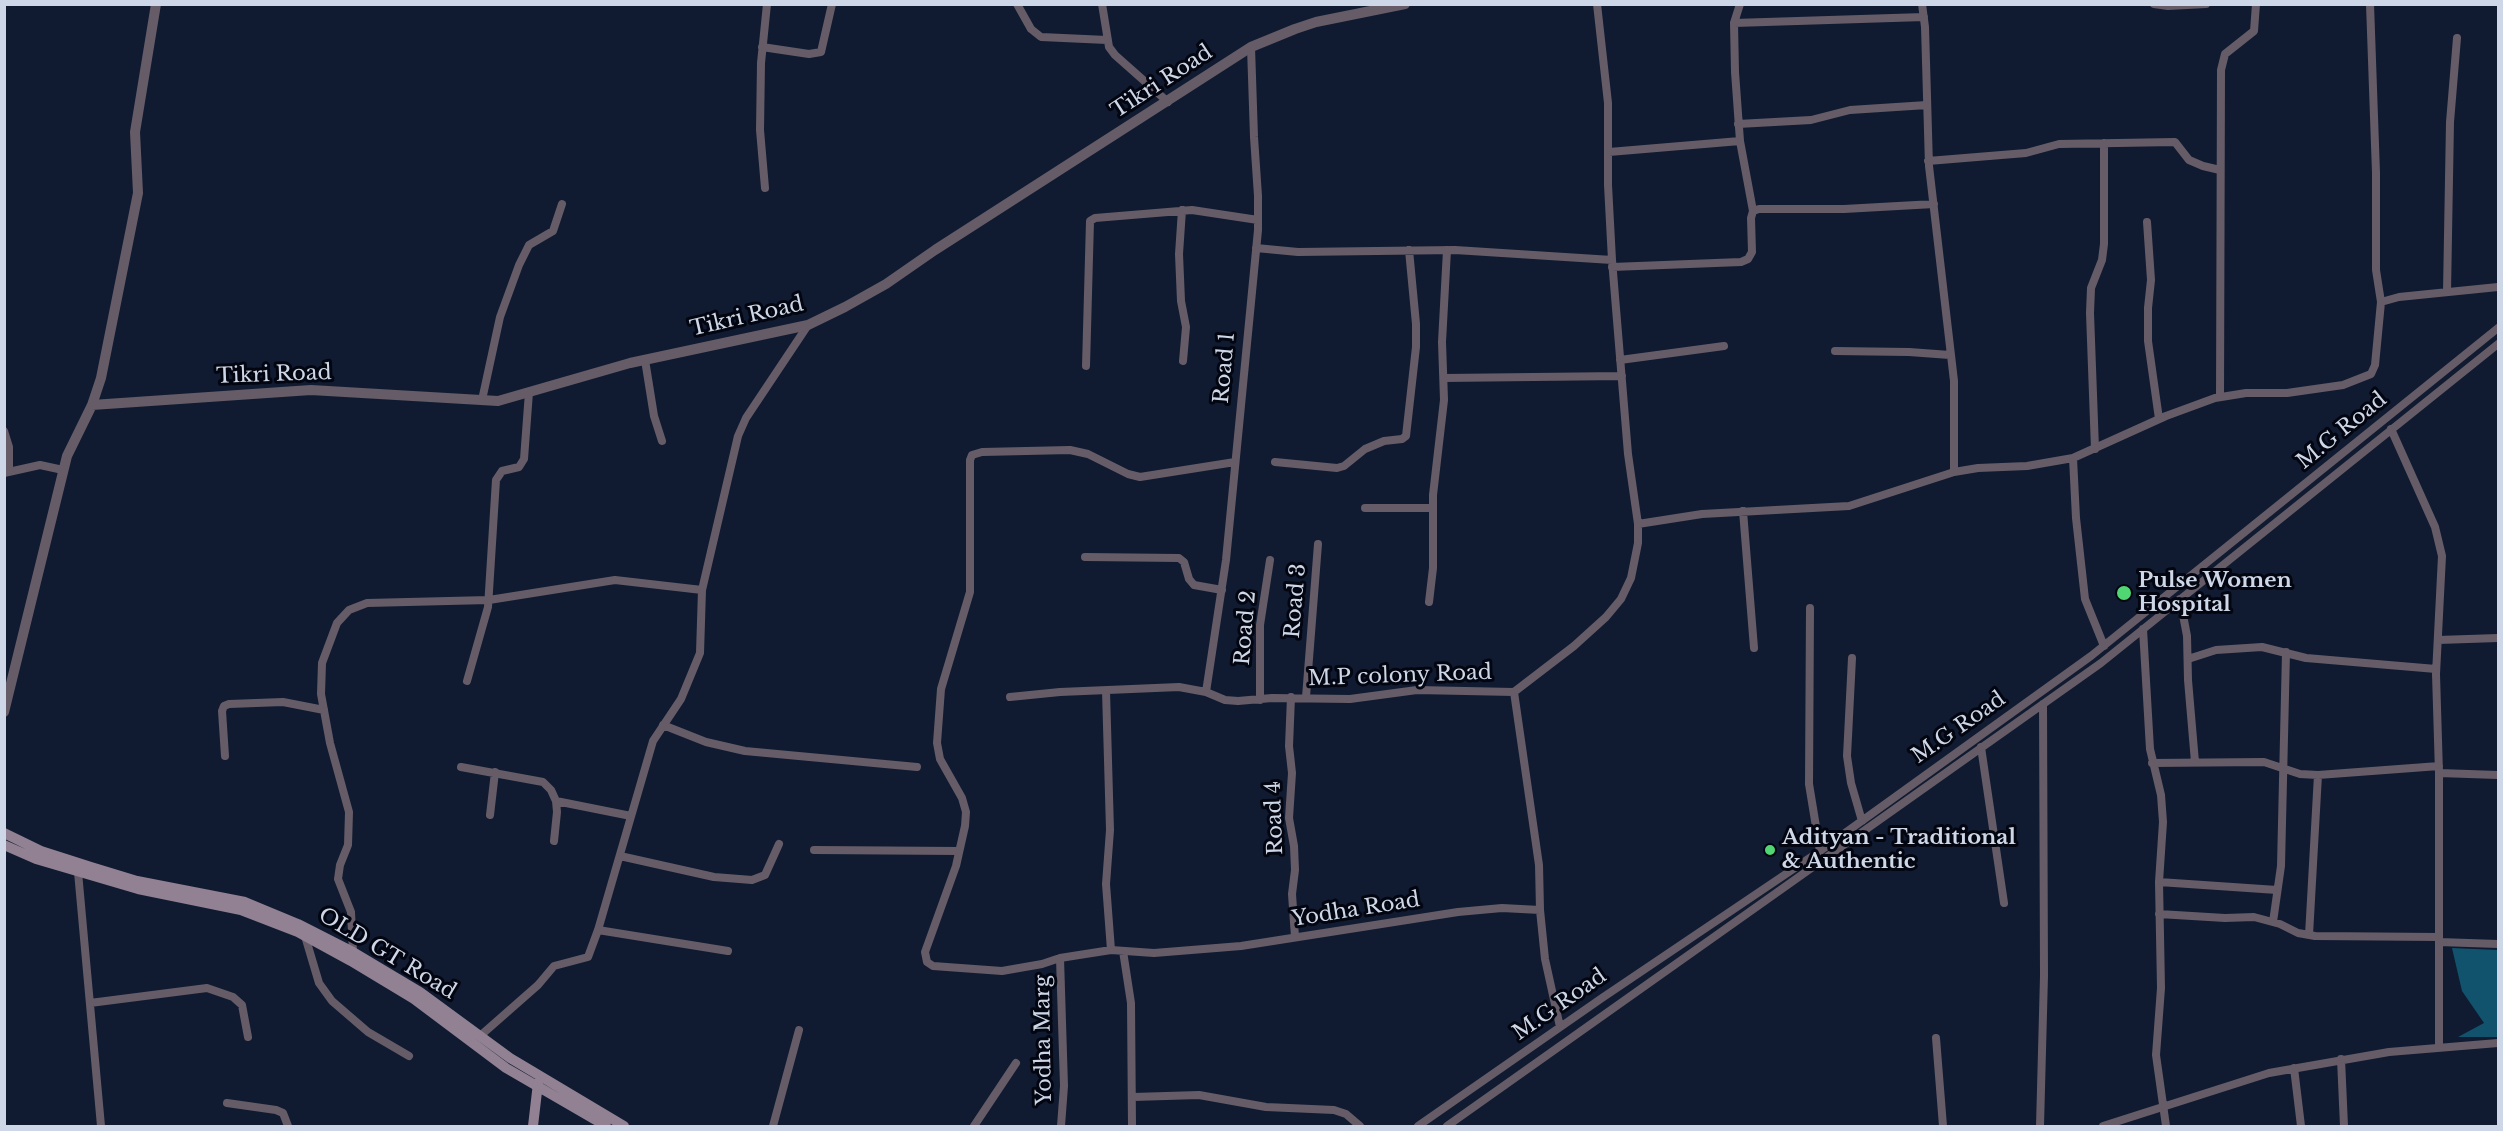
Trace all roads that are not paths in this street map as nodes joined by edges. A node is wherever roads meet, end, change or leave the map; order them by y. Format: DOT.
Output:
graph roads {
  1 [pos="156,4"];
  2 [pos="767,4"];
  3 [pos="832,4"];
  4 [pos="1017,4"];
  5 [pos="1102,4"];
  6 [pos="1406,4"];
  7 [pos="1597,4"];
  8 [pos="1740,4"];
  9 [pos="1922,4"];
  10 [pos="2154,4"];
  11 [pos="2206,4"];
  12 [pos="2256,4"];
  13 [pos="2370,4"];
  14 [pos="1377,8"];
  15 [pos="1923,17"];
  16 [pos="1734,23"];
  17 [pos="2457,39"];
  18 [pos="1107,40"];
  19 [pos="762,47"];
  20 [pos="1251,47"];
  21 [pos="1168,102"];
  22 [pos="1927,105"];
  23 [pos="1738,124"];
  24 [pos="1740,141"];
  25 [pos="2104,143"];
  26 [pos="1609,152"];
  27 [pos="1928,160"];
  28 [pos="2220,170"];
  29 [pos="765,189"];
  30 [pos="562,204"];
  31 [pos="1934,204"];
  32 [pos="1182,210"];
  33 [pos="1753,211"];
  34 [pos="1258,220"];
  35 [pos="2146,222"];
  36 [pos="1257,248"];
  37 [pos="1409,250"];
  38 [pos="1447,250"];
  39 [pos="1612,264"];
  40 [pos="2499,287"];
  41 [pos="2447,292"];
  42 [pos="2381,302"];
  43 [pos="808,325"];
  44 [pos="2499,328"];
  45 [pos="2499,344"];
  46 [pos="1724,346"];
  47 [pos="1834,351"];
  48 [pos="1950,356"];
  49 [pos="645,360"];
  50 [pos="1620,360"];
  51 [pos="1183,361"];
  52 [pos="1086,366"];
  53 [pos="1622,376"];
  54 [pos="1444,378"];
  55 [pos="529,392"];
  56 [pos="2220,397"];
  57 [pos="482,400"];
  58 [pos="92,405"];
  59 [pos="2159,419"];
  60 [pos="2391,429"];
  61 [pos="4,431"];
  62 [pos="662,441"];
  63 [pos="2095,448"];
  64 [pos="2073,458"];
  65 [pos="1235,462"];
  66 [pos="1275,462"];
  67 [pos="63,470"];
  68 [pos="7,471"];
  69 [pos="1954,472"];
  70 [pos="1365,508"];
  71 [pos="1432,508"];
  72 [pos="1743,511"];
  73 [pos="1638,524"];
  74 [pos="1318,544"];
  75 [pos="1085,557"];
  76 [pos="1270,560"];
  77 [pos="702,590"];
  78 [pos="1222,590"];
  79 [pos="2180,599"];
  80 [pos="489,600"];
  81 [pos="1429,602"];
  82 [pos="1809,608"];
  83 [pos="2143,629"];
  84 [pos="2499,638"];
  85 [pos="2438,640"];
  86 [pos="2102,647"];
  87 [pos="1754,648"];
  88 [pos="2286,652"];
  89 [pos="1852,658"];
  90 [pos="2107,658"];
  91 [pos="2188,658"];
  92 [pos="2436,669"];
  93 [pos="468,681"];
  94 [pos="1106,691"];
  95 [pos="1206,692"];
  96 [pos="1514,692"];
  97 [pos="1010,697"];
  98 [pos="1291,697"];
  99 [pos="1306,697"];
  100 [pos="1260,700"];
  101 [pos="2043,704"];
  102 [pos="324,711"];
  103 [pos="4,712"];
  104 [pos="663,725"];
  105 [pos="1981,747"];
  106 [pos="225,756"];
  107 [pos="2195,762"];
  108 [pos="2152,763"];
  109 [pos="461,767"];
  110 [pos="917,767"];
  111 [pos="2284,767"];
  112 [pos="2439,770"];
  113 [pos="495,772"];
  114 [pos="2318,775"];
  115 [pos="2499,775"];
  116 [pos="1893,798"];
  117 [pos="556,801"];
  118 [pos="1898,806"];
  119 [pos="490,815"];
  120 [pos="631,816"];
  121 [pos="1862,821"];
  122 [pos="4,833"];
  123 [pos="555,841"];
  124 [pos="779,844"];
  125 [pos="4,845"];
  126 [pos="814,850"];
  127 [pos="959,851"];
  128 [pos="1820,851"];
  129 [pos="620,856"];
  130 [pos="78,872"];
  131 [pos="2159,882"];
  132 [pos="2277,890"];
  133 [pos="2004,903"];
  134 [pos="1540,910"];
  135 [pos="2159,914"];
  136 [pos="2273,922"];
  137 [pos="598,930"];
  138 [pos="2309,935"];
  139 [pos="305,936"];
  140 [pos="1295,938"];
  141 [pos="2439,940"];
  142 [pos="2499,944"];
  143 [pos="1111,950"];
  144 [pos="728,951"];
  145 [pos="1123,951"];
  146 [pos="353,952"];
  147 [pos="1060,958"];
  148 [pos="90,1003"];
  149 [pos="1560,1027"];
  150 [pos="800,1030"];
  151 [pos="480,1036"];
  152 [pos="248,1037"];
  153 [pos="1936,1038"];
  154 [pos="2499,1043"];
  155 [pos="2439,1047"];
  156 [pos="409,1056"];
  157 [pos="2342,1059"];
  158 [pos="1016,1063"];
  159 [pos="2294,1068"];
  160 [pos="539,1082"];
  161 [pos="1132,1097"];
  162 [pos="226,1103"];
  163 [pos="2165,1107"];
  164 [pos="101,1126"];
  165 [pos="288,1126"];
  166 [pos="533,1126"];
  167 [pos="606,1126"];
  168 [pos="624,1126"];
  169 [pos="773,1126"];
  170 [pos="974,1126"];
  171 [pos="1061,1126"];
  172 [pos="1132,1126"];
  173 [pos="1360,1126"];
  174 [pos="1418,1126"];
  175 [pos="1447,1126"];
  176 [pos="1943,1126"];
  177 [pos="2040,1126"];
  178 [pos="2103,1126"];
  179 [pos="2166,1126"];
  180 [pos="2301,1126"];
  181 [pos="2344,1126"];
  1 -- 58 [label="street"];
  2 -- 19 [label="street"];
  3 -- 19 [label="street"];
  4 -- 18 [label="street"];
  5 -- 18 [label="street"];
  6 -- 14 [label="street, Tikri Road"];
  7 -- 26 [label="street"];
  8 -- 16 [label="street"];
  9 -- 15 [label="street"];
  10 -- 11 [label="street"];
  12 -- 28 [label="street"];
  13 -- 42 [label="street"];
  14 -- 20 [label="street, Tikri Road"];
  15 -- 16 [label="street"];
  15 -- 22 [label="street"];
  16 -- 23 [label="street"];
  17 -- 41 [label="street"];
  18 -- 21 [label="street"];
  19 -- 29 [label="street"];
  20 -- 21 [label="street, Tikri Road"];
  20 -- 34 [label="street, Road 1"];
  21 -- 43 [label="street, Tikri Road"];
  22 -- 23 [label="street"];
  22 -- 27 [label="street"];
  23 -- 24 [label="street"];
  24 -- 26 [label="street"];
  24 -- 33 [label="street"];
  25 -- 27 [label="street"];
  25 -- 28 [label="street"];
  25 -- 63 [label="street"];
  26 -- 39 [label="street"];
  27 -- 31 [label="street"];
  28 -- 56 [label="street"];
  30 -- 57 [label="street"];
  31 -- 33 [label="street"];
  31 -- 48 [label="street"];
  32 -- 34 [label="street"];
  32 -- 51 [label="street"];
  32 -- 52 [label="street"];
  33 -- 39 [label="street"];
  34 -- 36 [label="street, Road 1"];
  35 -- 59 [label="street"];
  36 -- 37 [label="street"];
  36 -- 65 [label="street, Road 1"];
  37 -- 38 [label="street"];
  37 -- 66 [label="street"];
  38 -- 39 [label="street"];
  38 -- 54 [label="street"];
  39 -- 50 [label="street"];
  40 -- 41 [label="street"];
  41 -- 42 [label="street"];
  42 -- 56 [label="street"];
  43 -- 49 [label="street, Tikri Road"];
  43 -- 77 [label="street"];
  44 -- 86 [label="street, M.G Road"];
  45 -- 60 [label="street, M.G Road"];
  46 -- 50 [label="street"];
  47 -- 48 [label="street"];
  48 -- 69 [label="street"];
  49 -- 55 [label="street, Tikri Road"];
  49 -- 62 [label="street"];
  50 -- 53 [label="street"];
  53 -- 54 [label="street"];
  53 -- 73 [label="street"];
  54 -- 71 [label="street"];
  55 -- 57 [label="street, Tikri Road"];
  55 -- 80 [label="street"];
  56 -- 59 [label="street"];
  57 -- 58 [label="street, Tikri Road"];
  58 -- 67 [label="street"];
  59 -- 63 [label="street"];
  60 -- 79 [label="street, M.G Road"];
  60 -- 85 [label="street"];
  61 -- 68 [label="street"];
  63 -- 64 [label="street"];
  64 -- 69 [label="street"];
  64 -- 86 [label="street"];
  65 -- 78 [label="street, Road 1"];
  65 -- 127 [label="street, Yodha Marg"];
  67 -- 68 [label="street"];
  67 -- 103 [label="street"];
  69 -- 72 [label="street"];
  70 -- 71 [label="street"];
  71 -- 81 [label="street"];
  72 -- 73 [label="street"];
  72 -- 87 [label="street"];
  73 -- 96 [label="street"];
  74 -- 99 [label="street, Road 3"];
  75 -- 78 [label="street"];
  76 -- 100 [label="street, Road 2"];
  77 -- 80 [label="street"];
  77 -- 104 [label="street"];
  78 -- 95 [label="street, Road 1"];
  79 -- 83 [label="street, M.G Road"];
  79 -- 91 [label="street"];
  80 -- 93 [label="street"];
  80 -- 102 [label="street"];
  82 -- 128 [label="street"];
  83 -- 90 [label="street, M.G Road"];
  83 -- 108 [label="street"];
  84 -- 85 [label="street"];
  85 -- 92 [label="street"];
  86 -- 90 [label="street"];
  86 -- 116 [label="street, M.G Road"];
  88 -- 91 [label="street"];
  88 -- 92 [label="street"];
  88 -- 111 [label="street"];
  89 -- 121 [label="street"];
  90 -- 101 [label="street, M.G Road"];
  91 -- 107 [label="street"];
  92 -- 112 [label="street"];
  94 -- 95 [label="street, M.P colony Road"];
  94 -- 97 [label="street, M.P colony Road"];
  94 -- 143 [label="street"];
  95 -- 100 [label="street, M.P colony Road"];
  96 -- 99 [label="street, M.P colony Road"];
  96 -- 134 [label="street, M.P colony Road"];
  98 -- 99 [label="street, M.P colony Road"];
  98 -- 100 [label="street, M.P colony Road"];
  98 -- 140 [label="street, Road 4"];
  101 -- 105 [label="street, M.G Road"];
  101 -- 177 [label="street"];
  102 -- 106 [label="street"];
  102 -- 146 [label="street"];
  104 -- 110 [label="street"];
  104 -- 120 [label="street"];
  105 -- 118 [label="street, M.G Road"];
  105 -- 133 [label="street"];
  107 -- 108 [label="street"];
  107 -- 111 [label="street"];
  108 -- 131 [label="street"];
  109 -- 113 [label="street"];
  111 -- 114 [label="street"];
  111 -- 132 [label="street"];
  112 -- 114 [label="street"];
  112 -- 115 [label="street"];
  112 -- 141 [label="street"];
  113 -- 117 [label="street"];
  113 -- 119 [label="street"];
  114 -- 138 [label="street"];
  116 -- 118 [label="street"];
  116 -- 121 [label="street, M.G Road"];
  117 -- 120 [label="street"];
  117 -- 123 [label="street"];
  118 -- 175 [label="street, M.G Road"];
  120 -- 129 [label="street"];
  121 -- 128 [label="street, M.G Road"];
  122 -- 146 [label="main road, OLD GT Road"];
  124 -- 129 [label="street"];
  125 -- 130 [label="main road, OLD GT Road"];
  126 -- 127 [label="street"];
  127 -- 147 [label="street, Yodha Marg"];
  128 -- 149 [label="street, M.G Road"];
  129 -- 137 [label="street"];
  130 -- 139 [label="main road, OLD GT Road"];
  130 -- 148 [label="street"];
  131 -- 132 [label="street"];
  131 -- 135 [label="street"];
  132 -- 136 [label="street"];
  134 -- 140 [label="street, Yodha Road"];
  134 -- 149 [label="street"];
  135 -- 136 [label="street"];
  135 -- 163 [label="street"];
  136 -- 138 [label="street"];
  137 -- 144 [label="street"];
  137 -- 151 [label="street"];
  138 -- 141 [label="street"];
  139 -- 156 [label="street"];
  139 -- 160 [label="main road, OLD GT Road"];
  140 -- 145 [label="street, Yodha Road"];
  141 -- 142 [label="street"];
  141 -- 155 [label="street"];
  143 -- 145 [label="street, Yodha Road"];
  143 -- 147 [label="street, Yodha Road"];
  145 -- 161 [label="street"];
  146 -- 151 [label="main road, OLD GT Road"];
  147 -- 171 [label="street, Yodha Marg"];
  148 -- 152 [label="street"];
  148 -- 164 [label="street"];
  149 -- 174 [label="street, M.G Road"];
  150 -- 169 [label="street"];
  151 -- 160 [label="main road, OLD GT Road"];
  153 -- 176 [label="street"];
  154 -- 155 [label="street"];
  155 -- 157 [label="street"];
  157 -- 159 [label="street"];
  157 -- 181 [label="street"];
  158 -- 170 [label="street"];
  159 -- 163 [label="street"];
  159 -- 180 [label="street"];
  160 -- 166 [label="main road"];
  160 -- 167 [label="main road, OLD GT Road"];
  160 -- 168 [label="main road, OLD GT Road"];
  161 -- 172 [label="street"];
  161 -- 173 [label="street"];
  162 -- 165 [label="street"];
  163 -- 178 [label="street"];
  163 -- 179 [label="street"];
}
